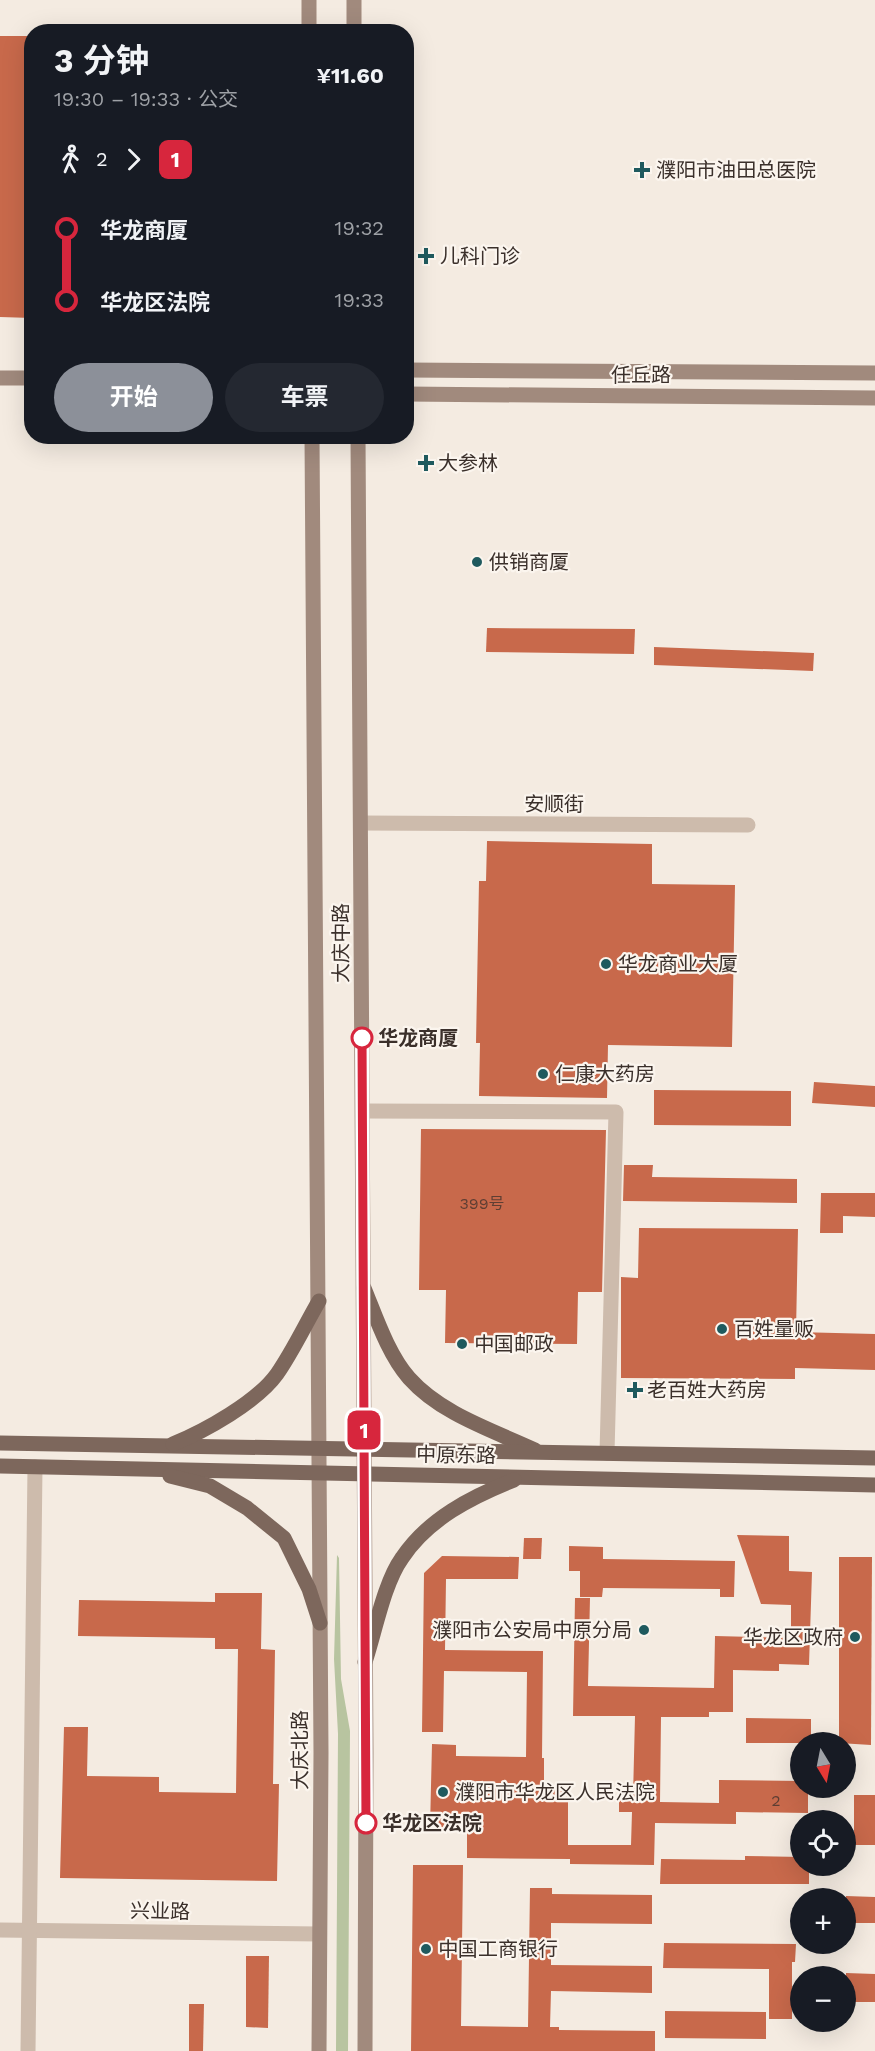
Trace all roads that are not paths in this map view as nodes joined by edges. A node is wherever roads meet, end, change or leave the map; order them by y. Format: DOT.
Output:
graph roads {
  1 [pos="309,0"];
  2 [pos="354,0"];
  3 [pos="309,24"];
  4 [pos="354,24"];
  5 [pos="414,370"];
  6 [pos="875,373"];
  7 [pos="0,378"];
  8 [pos="24,378"];
  9 [pos="414,394"];
  10 [pos="875,398"];
  11 [pos="312,444"];
  12 [pos="358,444"];
  13 [pos="360,823"];
  14 [pos="747,825"];
  15 [pos="363,1111"];
  16 [pos="363,1288"];
  17 [pos="319,1301"];
  18 [pos="0,1443"];
  19 [pos="167,1446"];
  20 [pos="320,1448"];
  21 [pos="364,1449"];
  22 [pos="541,1452"];
  23 [pos="607,1453"];
  24 [pos="875,1458"];
  25 [pos="0,1466"];
  26 [pos="35,1467"];
  27 [pos="141,1469"];
  28 [pos="320,1473"];
  29 [pos="364,1474"];
  30 [pos="519,1478"];
  31 [pos="875,1485"];
  32 [pos="320,1623"];
  33 [pos="365,1662"];
  34 [pos="0,1930"];
  35 [pos="30,1930"];
  36 [pos="319,1934"];
  37 [pos="28,2051"];
  38 [pos="320,2051"];
  39 [pos="365,2051"];
  1 -- 3 [label="main road"];
  2 -- 4 [label="main road"];
  5 -- 6 [label="main road, 任丘路"];
  7 -- 8 [label="main road"];
  9 -- 10 [label="main road, 任丘路"];
  11 -- 17 [label="main road, 大庆中路"];
  12 -- 13 [label="main road, 大庆中路"];
  13 -- 14 [label="street, 安顺街"];
  13 -- 15 [label="main road, 大庆中路"];
  15 -- 16 [label="main road, 大庆中路"];
  15 -- 23 [label="street"];
  16 -- 21 [label="main road, 大庆中路"];
  16 -- 22 [label="main road"];
  17 -- 19 [label="main road"];
  17 -- 20 [label="main road, 大庆中路"];
  18 -- 19 [label="main road, 中原东路"];
  19 -- 20 [label="main road, 中原东路"];
  20 -- 21 [label="main road, 中原东路"];
  20 -- 28 [label="main road, 大庆北路"];
  21 -- 22 [label="main road, 中原东路"];
  21 -- 29 [label="main road"];
  22 -- 23 [label="main road, 中原东路"];
  23 -- 24 [label="main road, 中原东路"];
  25 -- 26 [label="main road, 中原东路"];
  26 -- 27 [label="main road, 中原东路"];
  26 -- 35 [label="street"];
  27 -- 28 [label="main road, 中原东路"];
  27 -- 32 [label="main road"];
  28 -- 29 [label="main road, 中原东路"];
  28 -- 32 [label="main road, 大庆北路"];
  29 -- 30 [label="main road, 中原东路"];
  29 -- 33 [label="main road"];
  30 -- 31 [label="main road, 中原东路"];
  30 -- 33 [label="main road"];
  32 -- 36 [label="main road, 大庆北路"];
  33 -- 39 [label="main road"];
  34 -- 35 [label="street, 兴业路"];
  35 -- 36 [label="street, 兴业路"];
  35 -- 37 [label="street"];
  36 -- 38 [label="main road, 大庆北路"];
}
